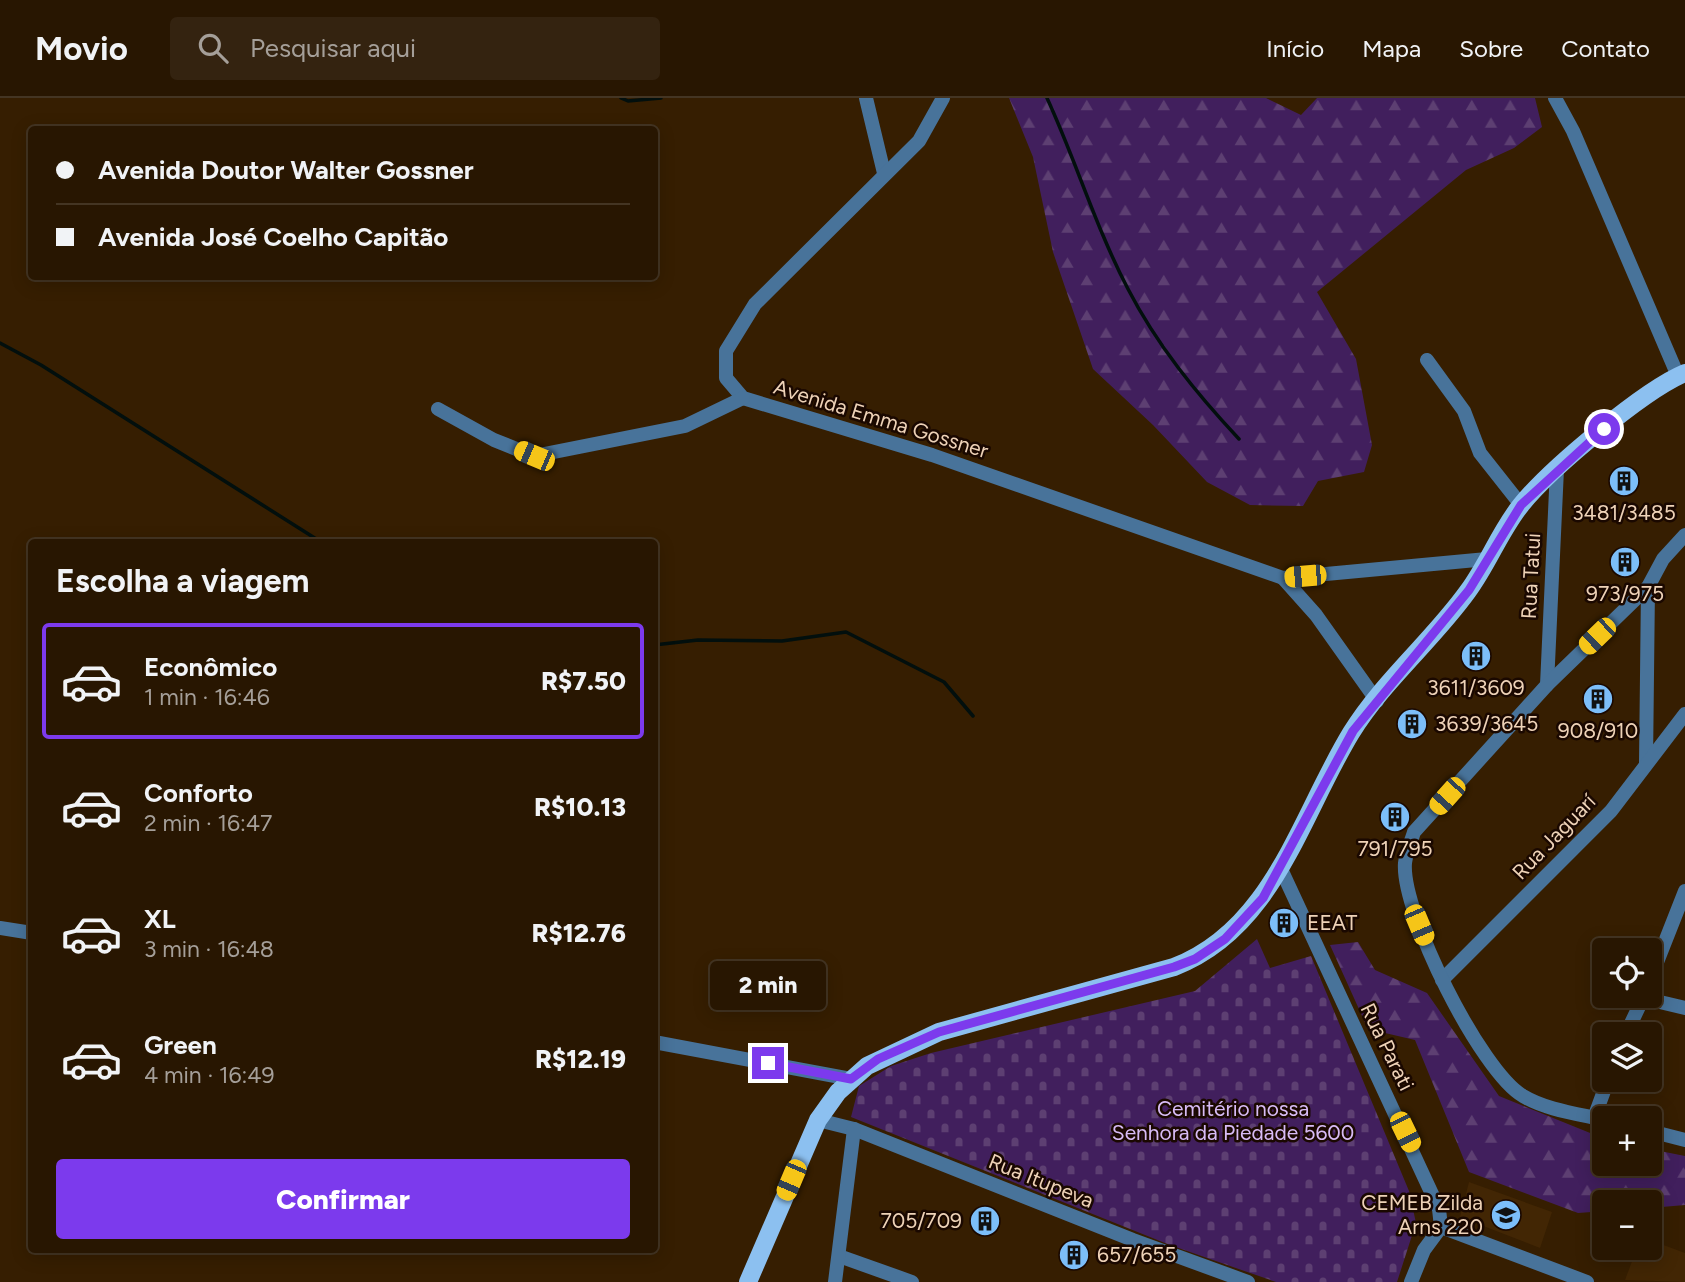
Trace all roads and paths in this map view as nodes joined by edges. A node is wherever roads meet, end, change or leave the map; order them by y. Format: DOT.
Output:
graph roads {
  1 [pos="866,98"];
  2 [pos="943,98"];
  3 [pos="1555,98"];
  4 [pos="884,173"];
  5 [pos="1427,360"];
  6 [pos="1682,374"];
  7 [pos="743,398"];
  8 [pos="438,409"];
  9 [pos="1557,469"];
  10 [pos="1521,505"];
  11 [pos="1685,534"];
  12 [pos="1487,559"];
  13 [pos="1283,578"];
  14 [pos="1648,587"];
  15 [pos="1547,685"];
  16 [pos="1377,701"];
  17 [pos="1685,714"];
  18 [pos="1646,763"];
  19 [pos="1280,867"];
  20 [pos="1685,891"];
  21 [pos="0,928"];
  22 [pos="28,932"];
  23 [pos="1662,949"];
  24 [pos="1442,980"];
  25 [pos="1662,1002"];
  26 [pos="1685,1008"];
  27 [pos="658,1043"];
  28 [pos="851,1079"];
  29 [pos="1592,1117"];
  30 [pos="818,1120"];
  31 [pos="854,1129"];
  32 [pos="1662,1134"];
  33 [pos="1685,1140"];
  34 [pos="1441,1227"];
  35 [pos="839,1256"];
  36 [pos="748,1282"];
  37 [pos="835,1282"];
  38 [pos="912,1282"];
  39 [pos="1248,1282"];
  40 [pos="1411,1282"];
  41 [pos="1587,1282"];
  1 -- 4 [label="street"];
  2 -- 4 [label="street, Avenida Emma Gossner"];
  3 -- 6 [label="street"];
  4 -- 7 [label="street, Avenida Emma Gossner"];
  5 -- 10 [label="street"];
  6 -- 9 [label="main road"];
  7 -- 8 [label="street"];
  7 -- 13 [label="street, Avenida Emma Gossner"];
  9 -- 10 [label="main road"];
  9 -- 15 [label="street, Rua Tatui"];
  10 -- 12 [label="main road"];
  11 -- 14 [label="street"];
  12 -- 13 [label="street, Avenida Emma Gossner"];
  12 -- 16 [label="main road"];
  13 -- 16 [label="street, Avenida Emma Gossner"];
  14 -- 15 [label="street"];
  14 -- 18 [label="street"];
  15 -- 24 [label="street"];
  16 -- 19 [label="main road"];
  17 -- 18 [label="street, Rua Jaguarí"];
  18 -- 24 [label="street, Rua Jaguarí"];
  19 -- 28 [label="main road"];
  19 -- 34 [label="street, Rua Parati"];
  20 -- 23 [label="street"];
  21 -- 22 [label="street"];
  24 -- 29 [label="street"];
  25 -- 26 [label="street"];
  27 -- 28 [label="street"];
  28 -- 30 [label="main road"];
  30 -- 31 [label="street, Rua Itupeva"];
  30 -- 36 [label="main road"];
  31 -- 35 [label="street"];
  31 -- 39 [label="street, Rua Itupeva"];
  32 -- 33 [label="street"];
  34 -- 40 [label="street"];
  34 -- 41 [label="street"];
  35 -- 37 [label="street"];
  35 -- 38 [label="street"];
}
